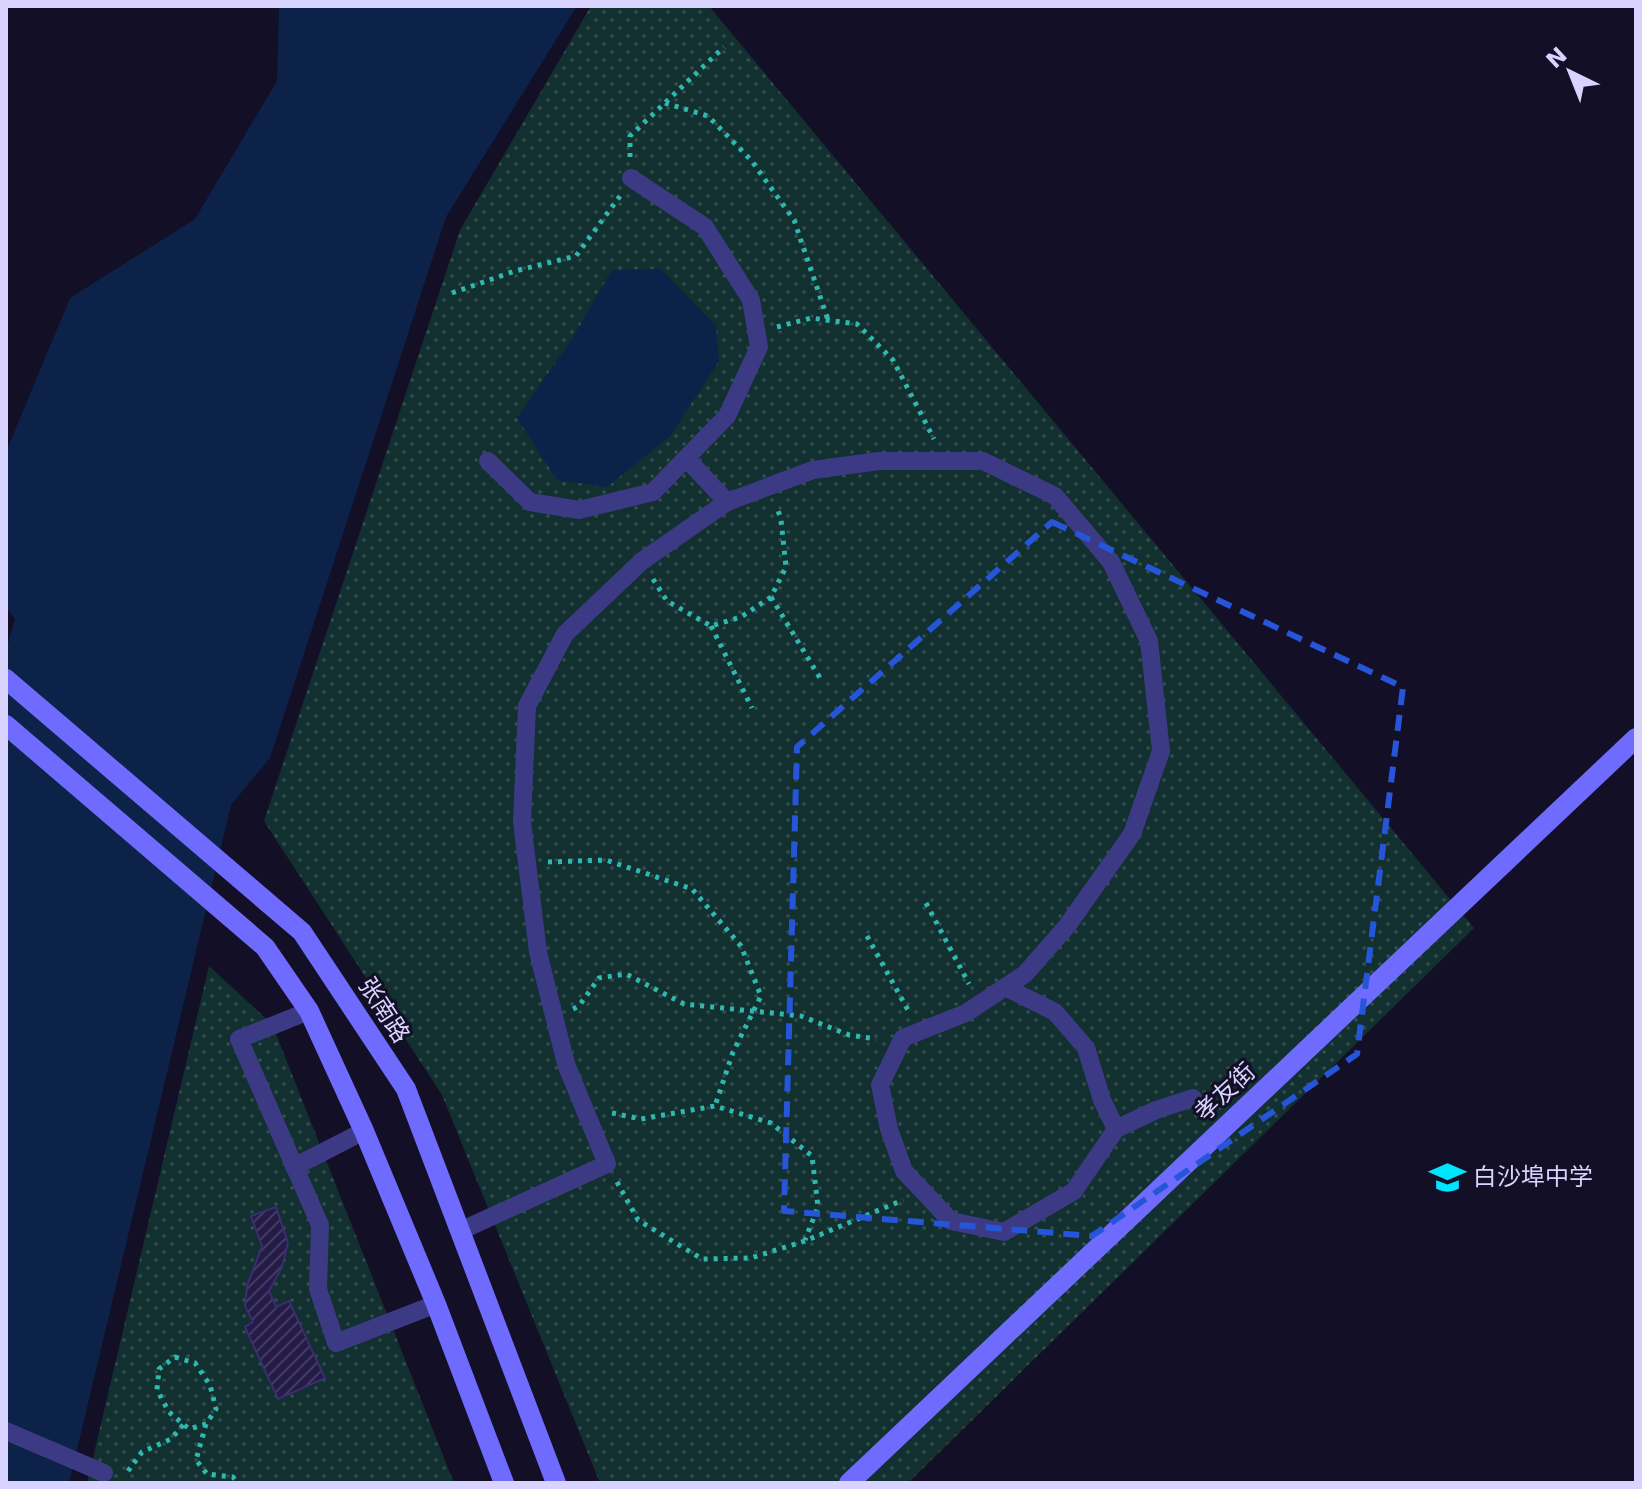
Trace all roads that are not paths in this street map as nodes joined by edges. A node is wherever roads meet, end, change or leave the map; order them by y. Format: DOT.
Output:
graph roads {
  1 [pos="631,178"];
  2 [pos="686,458"];
  3 [pos="488,461"];
  4 [pos="727,502"];
  5 [pos="6,679"];
  6 [pos="6,725"];
  7 [pos="1636,738"];
  8 [pos="1005,987"];
  9 [pos="309,1011"];
  10 [pos="1193,1098"];
  11 [pos="1116,1129"];
  12 [pos="364,1131"];
  13 [pos="294,1167"];
  14 [pos="460,1231"];
  15 [pos="436,1304"];
  16 [pos="6,1431"];
  17 [pos="104,1473"];
  18 [pos="504,1483"];
  19 [pos="556,1483"];
  20 [pos="849,1483"];
  1 -- 2 [label="lane"];
  2 -- 3 [label="lane"];
  2 -- 4 [label="lane"];
  4 -- 8 [label="lane"];
  4 -- 14 [label="lane"];
  5 -- 14 [label="main road, 张南路"];
  6 -- 9 [label="main road"];
  7 -- 20 [label="main road, 孝友街"];
  8 -- 11 [label="lane"];
  8 -- 11 [label="lane"];
  9 -- 12 [label="main road"];
  9 -- 13 [label="lane"];
  10 -- 11 [label="lane"];
  12 -- 13 [label="lane"];
  12 -- 15 [label="main road"];
  13 -- 15 [label="lane"];
  14 -- 19 [label="main road, 张南路"];
  15 -- 18 [label="main road"];
  16 -- 17 [label="lane"];
}
